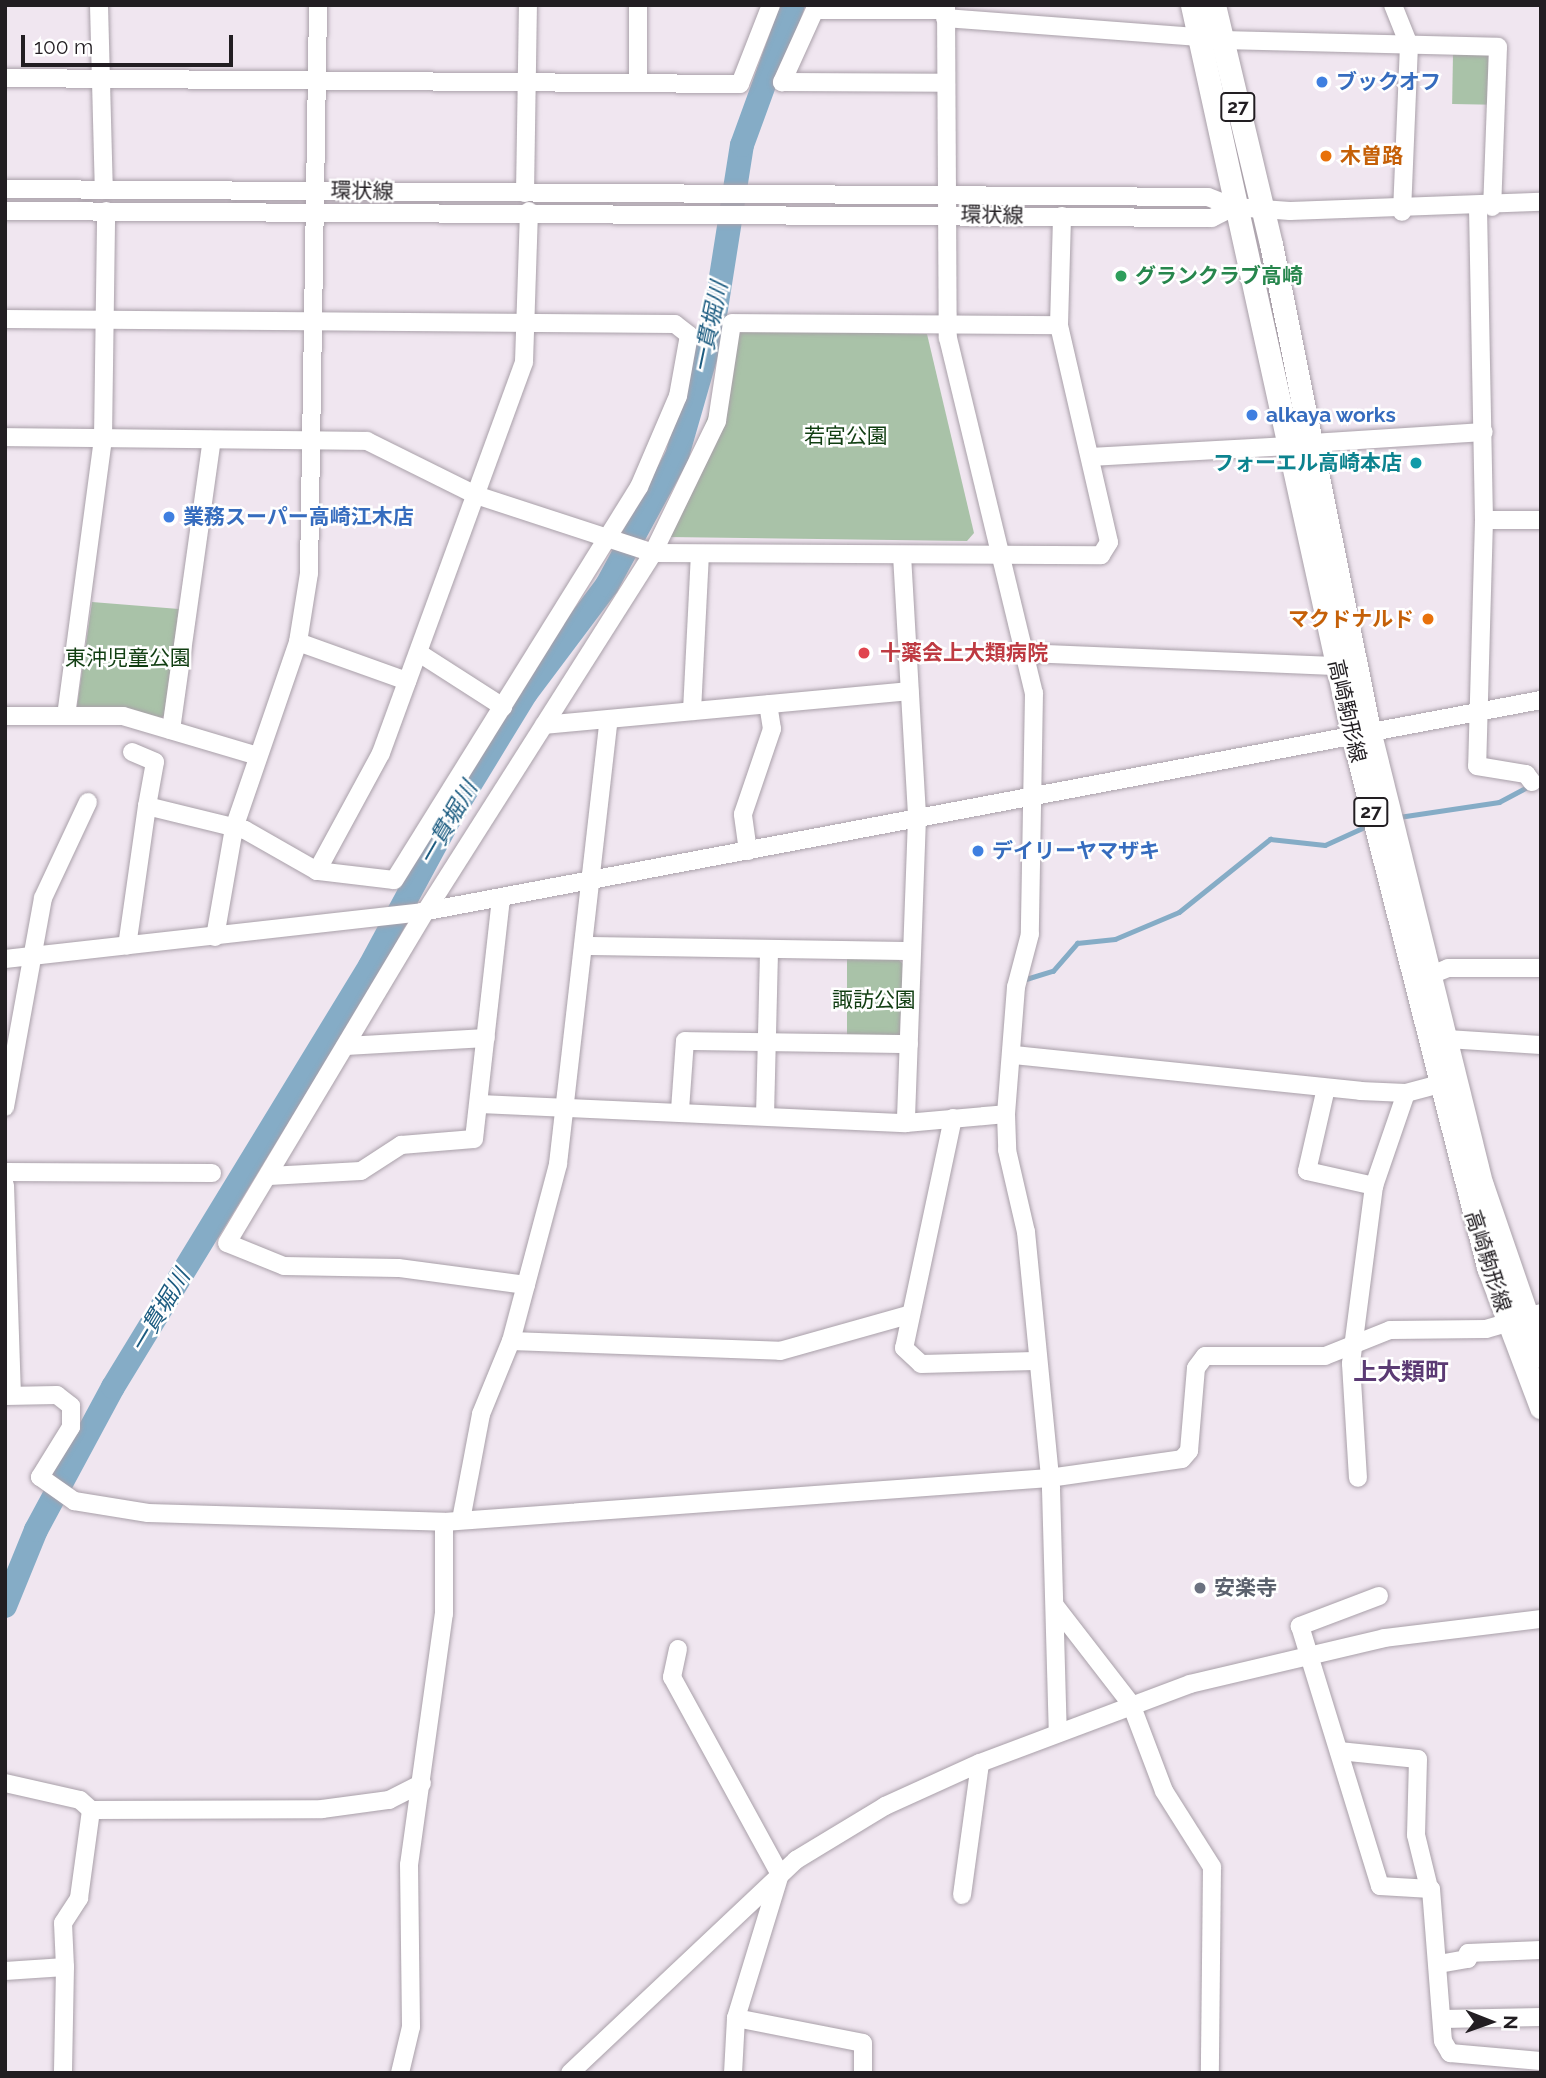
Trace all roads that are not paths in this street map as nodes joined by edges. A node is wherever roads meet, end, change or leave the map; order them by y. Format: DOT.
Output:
graph roads {
  1 [pos="99,5"];
  2 [pos="318,5"];
  3 [pos="528,5"];
  4 [pos="638,5"];
  5 [pos="771,5"];
  6 [pos="1192,5"];
  7 [pos="1214,5"];
  8 [pos="1392,5"];
  9 [pos="816,8"];
  10 [pos="946,11"];
  11 [pos="1199,37"];
  12 [pos="1222,40"];
  13 [pos="1409,46"];
  14 [pos="5,78"];
  15 [pos="100,78"];
  16 [pos="318,79"];
  17 [pos="527,80"];
  18 [pos="638,81"];
  19 [pos="946,83"];
  20 [pos="5,188"];
  21 [pos="104,190"];
  22 [pos="317,190"];
  23 [pos="946,193"];
  24 [pos="527,202"];
  25 [pos="1541,202"];
  26 [pos="1234,207"];
  27 [pos="1485,208"];
  28 [pos="1263,209"];
  29 [pos="5,211"];
  30 [pos="106,211"];
  31 [pos="316,212"];
  32 [pos="1402,212"];
  33 [pos="946,214"];
  34 [pos="1062,216"];
  35 [pos="5,319"];
  36 [pos="104,319"];
  37 [pos="316,323"];
  38 [pos="528,323"];
  39 [pos="947,325"];
  40 [pos="1059,325"];
  41 [pos="1484,432"];
  42 [pos="5,437"];
  43 [pos="103,438"];
  44 [pos="314,439"];
  45 [pos="212,440"];
  46 [pos="1312,443"];
  47 [pos="1289,446"];
  48 [pos="1090,457"];
  49 [pos="476,495"];
  50 [pos="1484,520"];
  51 [pos="1541,520"];
  52 [pos="609,539"];
  53 [pos="653,553"];
  54 [pos="700,554"];
  55 [pos="998,554"];
  56 [pos="902,555"];
  57 [pos="298,642"];
  58 [pos="419,653"];
  59 [pos="1026,653"];
  60 [pos="1337,666"];
  61 [pos="407,681"];
  62 [pos="909,691"];
  63 [pos="1541,700"];
  64 [pos="768,704"];
  65 [pos="503,707"];
  66 [pos="1476,710"];
  67 [pos="692,712"];
  68 [pos="5,716"];
  69 [pos="66,716"];
  70 [pos="608,723"];
  71 [pos="544,725"];
  72 [pos="171,730"];
  73 [pos="1360,732"];
  74 [pos="132,752"];
  75 [pos="258,756"];
  76 [pos="1537,787"];
  77 [pos="1032,795"];
  78 [pos="89,802"];
  79 [pos="147,806"];
  80 [pos="917,818"];
  81 [pos="234,828"];
  82 [pos="748,851"];
  83 [pos="317,871"];
  84 [pos="593,882"];
  85 [pos="501,898"];
  86 [pos="424,912"];
  87 [pos="215,937"];
  88 [pos="127,946"];
  89 [pos="585,946"];
  90 [pos="769,951"];
  91 [pos="912,951"];
  92 [pos="29,957"];
  93 [pos="5,960"];
  94 [pos="1541,968"];
  95 [pos="1432,975"];
  96 [pos="486,1038"];
  97 [pos="1447,1039"];
  98 [pos="909,1044"];
  99 [pos="765,1045"];
  100 [pos="1541,1045"];
  101 [pos="346,1046"];
  102 [pos="1014,1055"];
  103 [pos="1440,1084"];
  104 [pos="1326,1088"];
  105 [pos="1406,1093"];
  106 [pos="480,1104"];
  107 [pos="5,1107"];
  108 [pos="564,1110"];
  109 [pos="680,1110"];
  110 [pos="1006,1114"];
  111 [pos="765,1116"];
  112 [pos="953,1118"];
  113 [pos="906,1123"];
  114 [pos="5,1172"];
  115 [pos="212,1173"];
  116 [pos="269,1176"];
  117 [pos="5,1185"];
  118 [pos="1374,1186"];
  119 [pos="526,1285"];
  120 [pos="908,1315"];
  121 [pos="1526,1320"];
  122 [pos="511,1340"];
  123 [pos="1356,1341"];
  124 [pos="1541,1356"];
  125 [pos="1035,1361"];
  126 [pos="9,1396"];
  127 [pos="1541,1407"];
  128 [pos="1049,1478"];
  129 [pos="1358,1478"];
  130 [pos="452,1521"];
  131 [pos="1379,1596"];
  132 [pos="1056,1607"];
  133 [pos="1541,1619"];
  134 [pos="678,1649"];
  135 [pos="1306,1654"];
  136 [pos="1131,1704"];
  137 [pos="1058,1733"];
  138 [pos="1339,1751"];
  139 [pos="979,1763"];
  140 [pos="5,1783"];
  141 [pos="422,1783"];
  142 [pos="91,1810"];
  143 [pos="780,1874"];
  144 [pos="1428,1884"];
  145 [pos="961,1895"];
  146 [pos="1541,1950"];
  147 [pos="1439,1965"];
  148 [pos="65,1967"];
  149 [pos="5,1970"];
  150 [pos="1541,2017"];
  151 [pos="736,2018"];
  152 [pos="1443,2019"];
  153 [pos="1541,2061"];
  154 [pos="63,2073"];
  155 [pos="400,2073"];
  156 [pos="570,2073"];
  157 [pos="733,2073"];
  158 [pos="863,2073"];
  159 [pos="1210,2073"];
  1 -- 15 [label="street"];
  2 -- 16 [label="street"];
  3 -- 17 [label="street"];
  4 -- 18 [label="street"];
  5 -- 18 [label="street"];
  6 -- 11 [label="main road, 高崎駒形線 / 27"];
  7 -- 12 [label="main road, 高崎駒形線 / 27"];
  8 -- 13 [label="street"];
  9 -- 10 [label="street"];
  9 -- 19 [label="street"];
  10 -- 11 [label="street"];
  10 -- 19 [label="street"];
  11 -- 26 [label="main road, 高崎駒形線 / 27"];
  12 -- 13 [label="street"];
  12 -- 28 [label="main road, 高崎駒形線 / 27"];
  13 -- 27 [label="street"];
  13 -- 32 [label="street"];
  14 -- 15 [label="street"];
  15 -- 16 [label="street"];
  15 -- 21 [label="street"];
  16 -- 17 [label="street"];
  16 -- 22 [label="street"];
  17 -- 18 [label="street"];
  17 -- 24 [label="street"];
  19 -- 23 [label="street"];
  20 -- 21 [label="street, 環状線"];
  21 -- 22 [label="street, 環状線"];
  22 -- 24 [label="street, 環状線"];
  22 -- 31 [label="street"];
  23 -- 24 [label="street, 環状線"];
  23 -- 26 [label="street, 環状線"];
  23 -- 33 [label="street"];
  24 -- 31 [label="street, 環状線"];
  24 -- 33 [label="street, 環状線"];
  24 -- 38 [label="street"];
  25 -- 27 [label="street, 環状線"];
  26 -- 28 [label="street, 環状線"];
  26 -- 34 [label="street, 環状線"];
  26 -- 47 [label="main road, 高崎駒形線 / 27"];
  27 -- 32 [label="street, 環状線"];
  27 -- 41 [label="street"];
  28 -- 32 [label="street, 環状線"];
  28 -- 46 [label="main road, 高崎駒形線 / 27"];
  29 -- 30 [label="street, 環状線"];
  30 -- 31 [label="street, 環状線"];
  30 -- 36 [label="street"];
  31 -- 37 [label="street"];
  33 -- 34 [label="street, 環状線"];
  33 -- 39 [label="street"];
  34 -- 40 [label="street"];
  35 -- 36 [label="street"];
  36 -- 37 [label="street"];
  36 -- 43 [label="street"];
  37 -- 38 [label="street"];
  37 -- 44 [label="street"];
  38 -- 49 [label="street"];
  38 -- 52 [label="street"];
  39 -- 40 [label="street"];
  39 -- 53 [label="street"];
  39 -- 55 [label="street"];
  40 -- 48 [label="street"];
  41 -- 46 [label="street"];
  41 -- 50 [label="street"];
  42 -- 43 [label="street"];
  43 -- 45 [label="street"];
  43 -- 69 [label="street"];
  44 -- 45 [label="street"];
  44 -- 49 [label="street"];
  44 -- 57 [label="street"];
  45 -- 72 [label="street"];
  46 -- 73 [label="main road, 高崎駒形線 / 27"];
  47 -- 48 [label="street"];
  47 -- 60 [label="main road, 高崎駒形線 / 27"];
  48 -- 55 [label="street"];
  49 -- 52 [label="street"];
  49 -- 58 [label="street"];
  50 -- 51 [label="street"];
  50 -- 66 [label="street"];
  52 -- 53 [label="street"];
  52 -- 65 [label="street"];
  53 -- 54 [label="street"];
  53 -- 71 [label="street"];
  54 -- 56 [label="street"];
  54 -- 67 [label="street"];
  55 -- 56 [label="street"];
  55 -- 59 [label="street"];
  56 -- 62 [label="street"];
  57 -- 61 [label="street"];
  57 -- 75 [label="street"];
  58 -- 61 [label="street"];
  58 -- 65 [label="street"];
  59 -- 60 [label="street"];
  59 -- 77 [label="street"];
  60 -- 73 [label="main road, 高崎駒形線 / 27"];
  61 -- 83 [label="street"];
  62 -- 64 [label="street"];
  62 -- 80 [label="street"];
  63 -- 66 [label="street"];
  64 -- 67 [label="street"];
  64 -- 82 [label="street"];
  65 -- 83 [label="street"];
  66 -- 73 [label="street"];
  66 -- 76 [label="street"];
  67 -- 70 [label="street"];
  68 -- 69 [label="street"];
  69 -- 72 [label="street"];
  70 -- 71 [label="street"];
  70 -- 84 [label="street"];
  71 -- 86 [label="street"];
  72 -- 75 [label="street"];
  73 -- 77 [label="street"];
  73 -- 95 [label="main road, 高崎駒形線 / 27"];
  73 -- 103 [label="main road, 高崎駒形線 / 27"];
  74 -- 79 [label="street"];
  75 -- 81 [label="street"];
  77 -- 80 [label="street"];
  77 -- 102 [label="street"];
  78 -- 92 [label="street"];
  79 -- 81 [label="street"];
  79 -- 88 [label="street"];
  80 -- 82 [label="street"];
  80 -- 91 [label="street"];
  81 -- 83 [label="street"];
  81 -- 87 [label="street"];
  82 -- 84 [label="street"];
  84 -- 85 [label="street"];
  84 -- 89 [label="street"];
  85 -- 86 [label="street"];
  85 -- 96 [label="street"];
  86 -- 87 [label="street"];
  86 -- 101 [label="street"];
  87 -- 88 [label="street"];
  88 -- 92 [label="street"];
  89 -- 90 [label="street"];
  89 -- 108 [label="street"];
  90 -- 91 [label="street"];
  90 -- 99 [label="street"];
  91 -- 98 [label="street"];
  92 -- 93 [label="street"];
  92 -- 107 [label="street"];
  94 -- 95 [label="street"];
  95 -- 97 [label="main road, 高崎駒形線 / 27"];
  96 -- 101 [label="street"];
  96 -- 106 [label="street"];
  97 -- 100 [label="street"];
  97 -- 121 [label="main road, 高崎駒形線 / 27"];
  98 -- 99 [label="street"];
  98 -- 113 [label="street"];
  99 -- 109 [label="street"];
  99 -- 111 [label="street"];
  101 -- 116 [label="street"];
  102 -- 104 [label="street"];
  102 -- 110 [label="street"];
  103 -- 105 [label="street"];
  103 -- 121 [label="main road, 高崎駒形線 / 27"];
  104 -- 105 [label="street"];
  104 -- 118 [label="street"];
  105 -- 118 [label="street"];
  106 -- 108 [label="street"];
  106 -- 116 [label="street"];
  108 -- 109 [label="street"];
  108 -- 119 [label="street"];
  109 -- 111 [label="street"];
  110 -- 112 [label="street"];
  110 -- 125 [label="street"];
  111 -- 113 [label="street"];
  112 -- 113 [label="street"];
  112 -- 120 [label="street"];
  114 -- 115 [label="street"];
  116 -- 119 [label="street"];
  117 -- 126 [label="street"];
  118 -- 123 [label="street"];
  119 -- 122 [label="street"];
  120 -- 122 [label="street"];
  120 -- 125 [label="street"];
  121 -- 123 [label="street"];
  121 -- 124 [label="main road, 高崎駒形線 / 27"];
  121 -- 127 [label="main road, 高崎駒形線 / 27"];
  122 -- 130 [label="street"];
  123 -- 128 [label="street"];
  123 -- 129 [label="street"];
  125 -- 128 [label="street"];
  126 -- 130 [label="street"];
  128 -- 130 [label="street"];
  128 -- 132 [label="street"];
  130 -- 141 [label="street"];
  131 -- 135 [label="street"];
  132 -- 136 [label="street"];
  132 -- 137 [label="street"];
  133 -- 135 [label="street"];
  134 -- 143 [label="street"];
  135 -- 136 [label="street"];
  135 -- 138 [label="street"];
  136 -- 137 [label="street"];
  136 -- 159 [label="street"];
  137 -- 139 [label="street"];
  138 -- 144 [label="street"];
  138 -- 144 [label="street"];
  139 -- 143 [label="street"];
  139 -- 145 [label="street"];
  140 -- 142 [label="street"];
  141 -- 142 [label="street"];
  141 -- 155 [label="street"];
  142 -- 148 [label="street"];
  143 -- 151 [label="street"];
  143 -- 156 [label="street"];
  144 -- 147 [label="street"];
  146 -- 147 [label="street"];
  147 -- 152 [label="street"];
  148 -- 149 [label="street"];
  148 -- 154 [label="street"];
  150 -- 152 [label="street"];
  151 -- 157 [label="street"];
  151 -- 158 [label="street"];
  152 -- 153 [label="street"];
}
